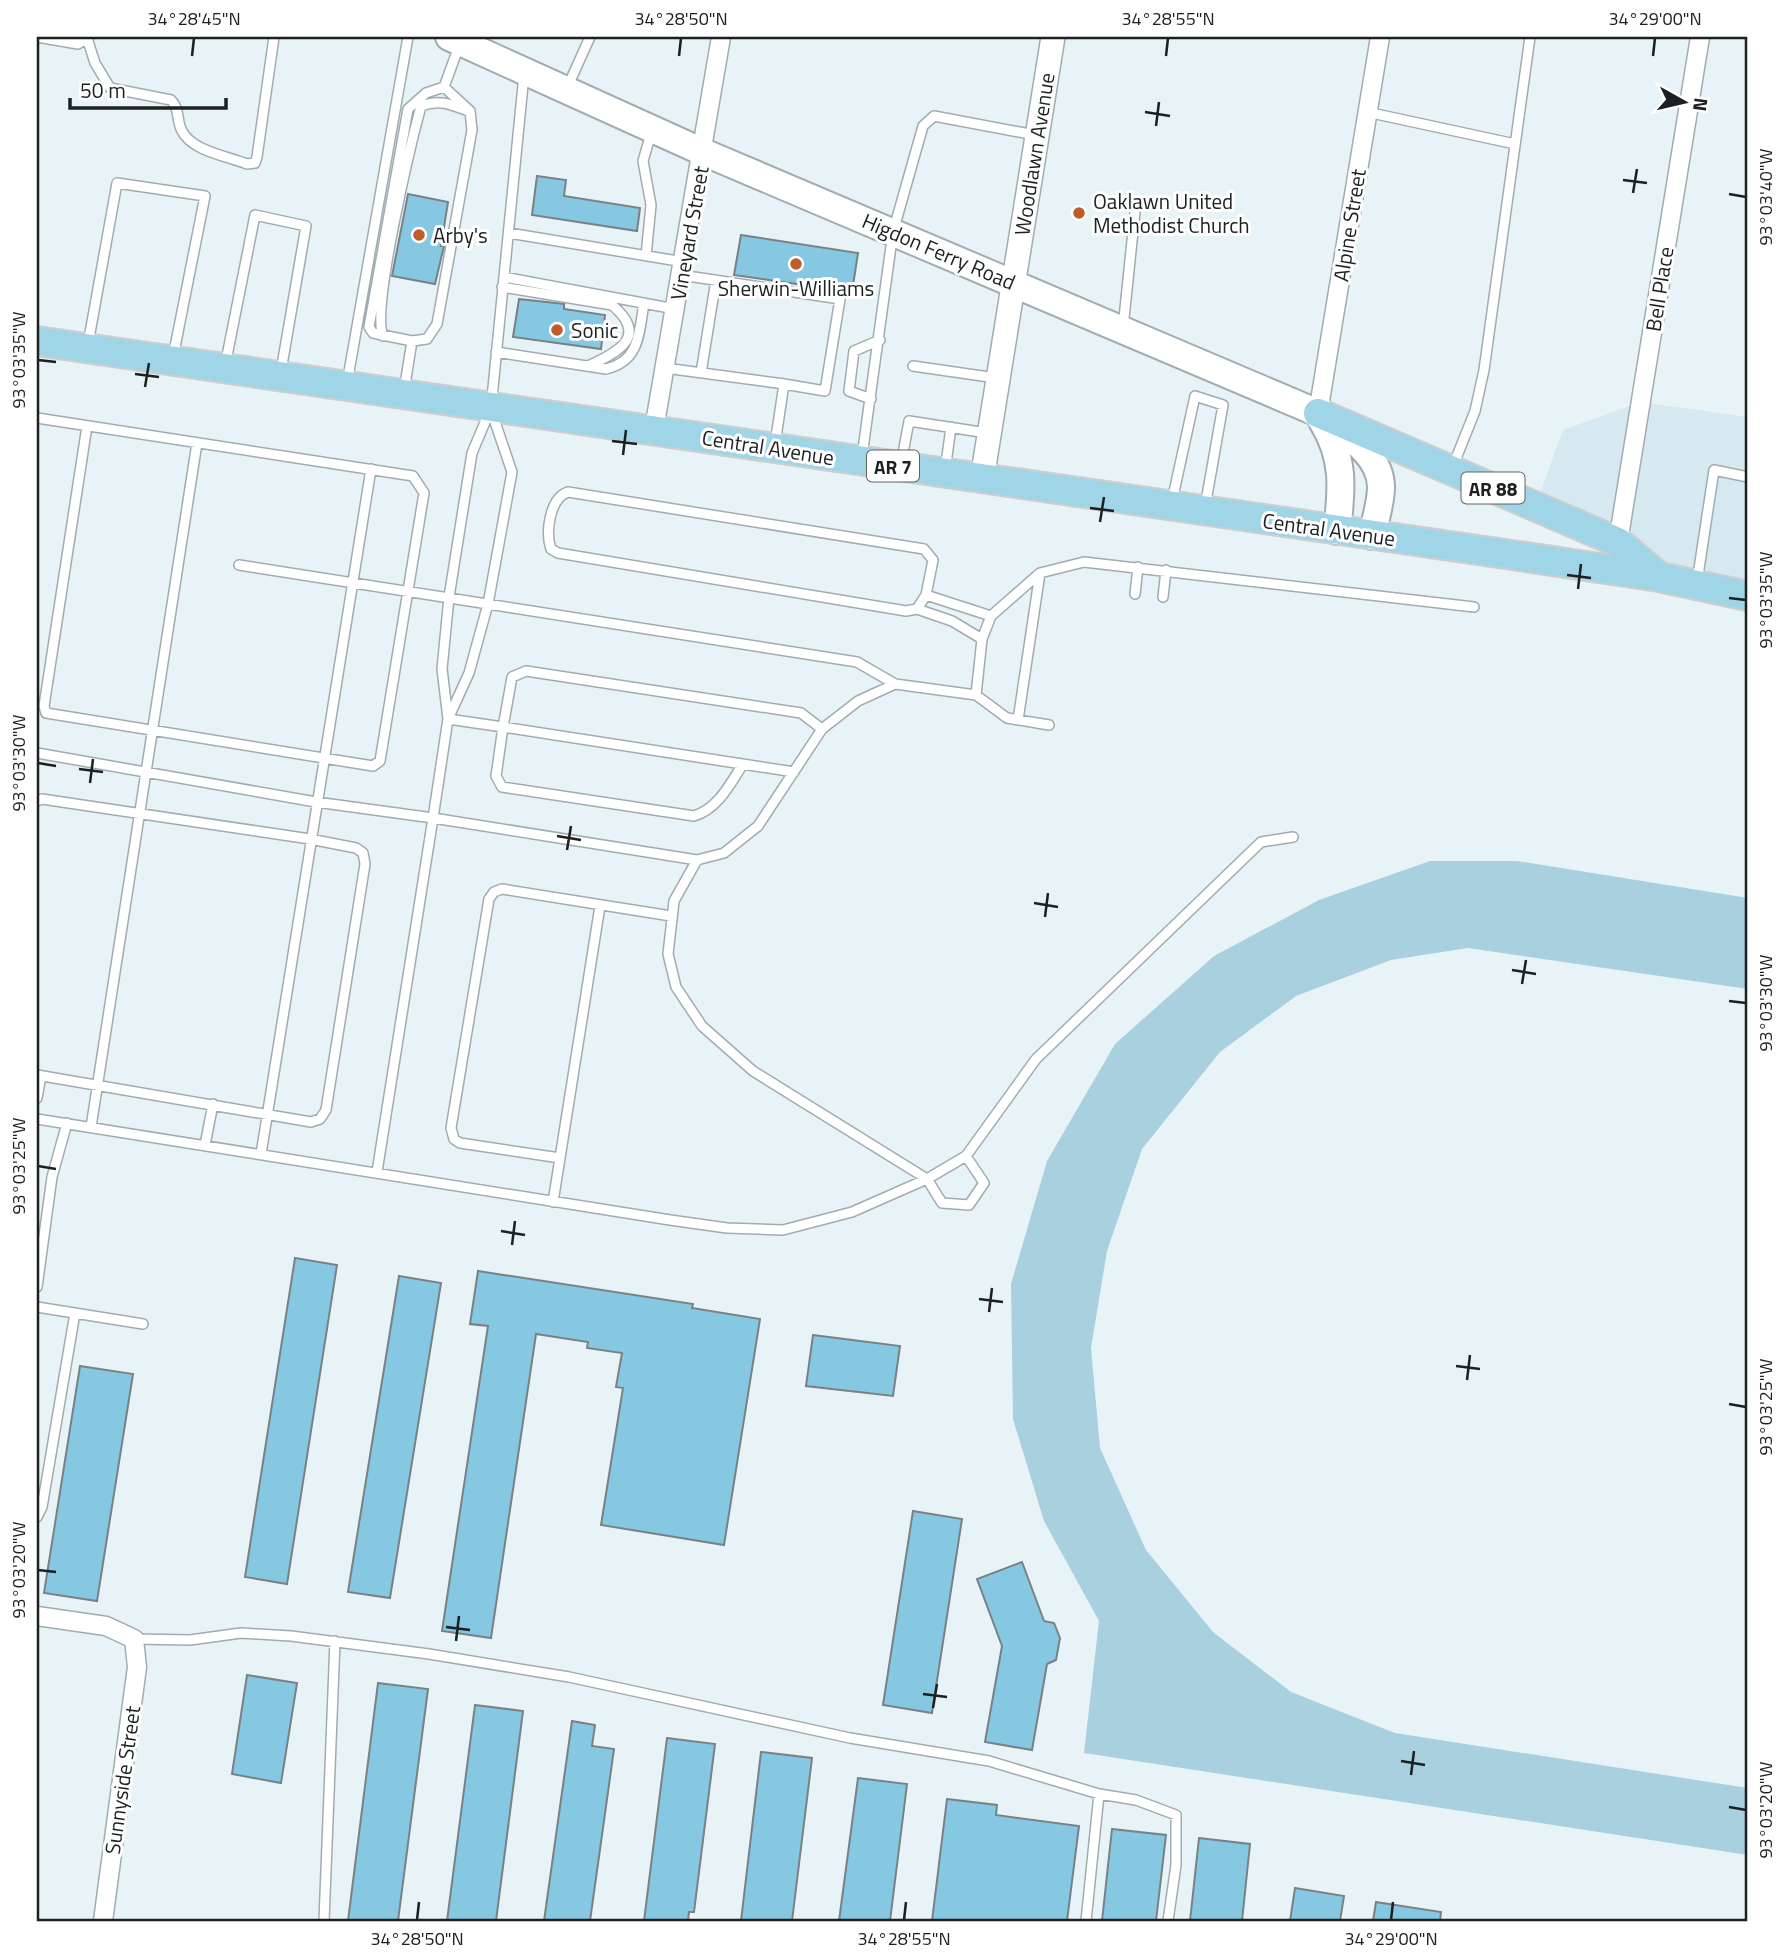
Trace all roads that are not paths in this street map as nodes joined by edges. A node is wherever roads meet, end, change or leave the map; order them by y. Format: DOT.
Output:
graph roads {
  1 [pos="37,37"];
  2 [pos="274,37"];
  3 [pos="408,37"];
  4 [pos="590,37"];
  5 [pos="721,37"];
  6 [pos="1053,37"];
  7 [pos="1380,37"];
  8 [pos="1530,37"];
  9 [pos="1700,37"];
  10 [pos="88,38"];
  11 [pos="455,39"];
  12 [pos="524,71"];
  13 [pos="444,87"];
  14 [pos="566,90"];
  15 [pos="470,111"];
  16 [pos="1367,112"];
  17 [pos="652,129"];
  18 [pos="1037,136"];
  19 [pos="1515,144"];
  20 [pos="703,152"];
  21 [pos="1135,212"];
  22 [pos="892,232"];
  23 [pos="509,233"];
  24 [pos="646,256"];
  25 [pos="682,268"];
  26 [pos="716,280"];
  27 [pos="503,281"];
  28 [pos="1013,282"];
  29 [pos="644,303"];
  30 [pos="675,309"];
  31 [pos="1122,329"];
  32 [pos="383,336"];
  33 [pos="880,340"];
  34 [pos="37,341"];
  35 [pos="412,341"];
  36 [pos="87,349"];
  37 [pos="496,352"];
  38 [pos="173,360"];
  39 [pos="588,366"];
  40 [pos="913,366"];
  41 [pos="225,368"];
  42 [pos="665,368"];
  43 [pos="701,373"];
  44 [pos="281,376"];
  45 [pos="998,378"];
  46 [pos="784,384"];
  47 [pos="346,386"];
  48 [pos="403,395"];
  49 [pos="871,399"];
  50 [pos="491,408"];
  51 [pos="1318,413"];
  52 [pos="37,418"];
  53 [pos="87,426"];
  54 [pos="951,428"];
  55 [pos="654,429"];
  56 [pos="989,434"];
  57 [pos="197,443"];
  58 [pos="774,449"];
  59 [pos="861,461"];
  60 [pos="901,467"];
  61 [pos="370,469"];
  62 [pos="1451,470"];
  63 [pos="944,473"];
  64 [pos="1748,477"];
  65 [pos="982,479"];
  66 [pos="1172,507"];
  67 [pos="1205,511"];
  68 [pos="1337,531"];
  69 [pos="1373,536"];
  70 [pos="1618,542"];
  71 [pos="239,565"];
  72 [pos="1138,567"];
  73 [pos="1166,570"];
  74 [pos="1040,573"];
  75 [pos="1659,578"];
  76 [pos="352,582"];
  77 [pos="1697,585"];
  78 [pos="408,592"];
  79 [pos="1135,593"];
  80 [pos="926,596"];
  81 [pos="1748,596"];
  82 [pos="449,597"];
  83 [pos="1163,597"];
  84 [pos="488,604"];
  85 [pos="1474,607"];
  86 [pos="917,609"];
  87 [pos="991,617"];
  88 [pos="982,639"];
  89 [pos="895,684"];
  90 [pos="976,695"];
  91 [pos="448,719"];
  92 [pos="1018,720"];
  93 [pos="1049,725"];
  94 [pos="503,727"];
  95 [pos="822,729"];
  96 [pos="153,731"];
  97 [pos="37,752"];
  98 [pos="323,758"];
  99 [pos="743,764"];
  100 [pos="794,772"];
  101 [pos="147,773"];
  102 [pos="37,801"];
  103 [pos="316,802"];
  104 [pos="140,814"];
  105 [pos="433,818"];
  106 [pos="1293,837"];
  107 [pos="310,839"];
  108 [pos="697,860"];
  109 [pos="600,906"];
  110 [pos="671,916"];
  111 [pos="39,1075"];
  112 [pos="98,1086"];
  113 [pos="37,1098"];
  114 [pos="212,1104"];
  115 [pos="267,1115"];
  116 [pos="37,1119"];
  117 [pos="68,1123"];
  118 [pos="91,1127"];
  119 [pos="205,1145"];
  120 [pos="261,1154"];
  121 [pos="966,1156"];
  122 [pos="560,1158"];
  123 [pos="377,1172"];
  124 [pos="927,1179"];
  125 [pos="552,1202"];
  126 [pos="37,1287"];
  127 [pos="37,1307"];
  128 [pos="75,1313"];
  129 [pos="143,1324"];
  130 [pos="37,1517"];
  131 [pos="37,1616"];
  132 [pos="134,1639"];
  133 [pos="335,1640"];
  134 [pos="1099,1794"];
  135 [pos="103,1921"];
  136 [pos="324,1921"];
  137 [pos="1086,1921"];
  138 [pos="1168,1921"];
  1 -- 10 [label="lane"];
  2 -- 10 [label="lane"];
  3 -- 47 [label="lane"];
  4 -- 14 [label="lane"];
  5 -- 20 [label="street, Vineyard Street"];
  6 -- 18 [label="street, Woodlawn Avenue"];
  7 -- 16 [label="street, Alpine Street"];
  8 -- 19 [label="lane"];
  9 -- 70 [label="street, Bell Place"];
  11 -- 12 [label="main road, Higdon Ferry Road / AR 88"];
  11 -- 13 [label="lane"];
  12 -- 14 [label="main road, Higdon Ferry Road / AR 88"];
  12 -- 23 [label="lane"];
  13 -- 15 [label="lane"];
  13 -- 32 [label="lane"];
  14 -- 17 [label="main road, Higdon Ferry Road / AR 88"];
  15 -- 32 [label="lane"];
  15 -- 35 [label="lane"];
  16 -- 19 [label="lane"];
  16 -- 51 [label="street, Alpine Street"];
  17 -- 20 [label="main road, Higdon Ferry Road / AR 88"];
  17 -- 24 [label="lane"];
  18 -- 22 [label="lane"];
  18 -- 28 [label="street, Woodlawn Avenue"];
  19 -- 62 [label="lane"];
  20 -- 22 [label="main road, Higdon Ferry Road / AR 88"];
  20 -- 25 [label="street, Vineyard Street"];
  21 -- 31 [label="lane"];
  22 -- 28 [label="main road, Higdon Ferry Road / AR 88"];
  22 -- 33 [label="lane"];
  23 -- 24 [label="lane"];
  23 -- 27 [label="lane"];
  24 -- 25 [label="lane"];
  25 -- 26 [label="lane"];
  25 -- 30 [label="street, Vineyard Street"];
  26 -- 43 [label="lane"];
  26 -- 46 [label="lane"];
  27 -- 29 [label="lane"];
  27 -- 37 [label="lane"];
  27 -- 39 [label="lane"];
  28 -- 31 [label="main road, Higdon Ferry Road / AR 88"];
  28 -- 45 [label="street, Woodlawn Avenue"];
  29 -- 30 [label="lane"];
  29 -- 39 [label="lane"];
  30 -- 42 [label="street, Vineyard Street"];
  31 -- 51 [label="main road, Higdon Ferry Road / AR 88"];
  32 -- 35 [label="lane"];
  33 -- 49 [label="lane"];
  33 -- 49 [label="lane"];
  34 -- 36 [label="main road, Central Avenue / AR 7"];
  35 -- 48 [label="lane"];
  36 -- 38 [label="main road, Central Avenue / AR 7"];
  36 -- 38 [label="lane"];
  37 -- 39 [label="lane"];
  37 -- 50 [label="lane"];
  38 -- 41 [label="main road, Central Avenue / AR 7"];
  40 -- 45 [label="lane"];
  41 -- 44 [label="main road, Central Avenue / AR 7"];
  41 -- 44 [label="lane"];
  42 -- 43 [label="lane"];
  42 -- 55 [label="street, Vineyard Street"];
  43 -- 46 [label="lane"];
  44 -- 47 [label="main road, Central Avenue / AR 7"];
  45 -- 56 [label="street, Woodlawn Avenue"];
  46 -- 58 [label="lane"];
  47 -- 48 [label="main road, Central Avenue / AR 7"];
  48 -- 50 [label="main road, Central Avenue / AR 7"];
  49 -- 59 [label="lane"];
  50 -- 55 [label="main road, Central Avenue / AR 7"];
  50 -- 82 [label="lane"];
  50 -- 84 [label="lane"];
  51 -- 62 [label="main road, AR 88"];
  51 -- 68 [label="main road"];
  51 -- 69 [label="main road, Higdon Ferry Road"];
  52 -- 53 [label="lane"];
  53 -- 57 [label="lane"];
  53 -- 96 [label="lane"];
  54 -- 56 [label="lane"];
  54 -- 60 [label="lane"];
  54 -- 63 [label="lane"];
  55 -- 58 [label="main road, Central Avenue / AR 7"];
  56 -- 65 [label="street, Woodlawn Avenue"];
  57 -- 61 [label="lane"];
  57 -- 96 [label="lane"];
  58 -- 59 [label="main road, Central Avenue / AR 7"];
  59 -- 60 [label="main road, Central Avenue / AR 7"];
  60 -- 63 [label="main road, Central Avenue / AR 7"];
  61 -- 76 [label="lane"];
  61 -- 78 [label="lane"];
  62 -- 70 [label="main road, AR 88"];
  63 -- 65 [label="main road, Central Avenue / AR 7"];
  64 -- 77 [label="lane"];
  65 -- 66 [label="main road, Central Avenue / AR 7"];
  66 -- 67 [label="main road, Central Avenue / AR 7"];
  66 -- 67 [label="lane"];
  67 -- 68 [label="main road, Central Avenue / AR 7"];
  68 -- 69 [label="main road, Central Avenue / AR 7"];
  69 -- 75 [label="main road, Central Avenue / AR 7"];
  70 -- 75 [label="main road, AR 88"];
  71 -- 76 [label="lane"];
  72 -- 73 [label="lane"];
  72 -- 74 [label="lane"];
  72 -- 79 [label="lane"];
  73 -- 83 [label="lane"];
  73 -- 85 [label="lane"];
  74 -- 87 [label="lane"];
  74 -- 92 [label="lane"];
  75 -- 77 [label="main road, Central Avenue / AR 7"];
  76 -- 78 [label="lane"];
  76 -- 98 [label="lane"];
  77 -- 81 [label="main road, Central Avenue / AR 7"];
  78 -- 82 [label="lane"];
  78 -- 98 [label="lane"];
  80 -- 86 [label="lane"];
  80 -- 86 [label="lane"];
  80 -- 87 [label="lane"];
  82 -- 84 [label="lane"];
  82 -- 91 [label="lane"];
  84 -- 89 [label="lane"];
  84 -- 91 [label="lane"];
  86 -- 88 [label="lane"];
  87 -- 88 [label="lane"];
  88 -- 90 [label="lane"];
  89 -- 90 [label="lane"];
  89 -- 95 [label="lane"];
  90 -- 92 [label="lane"];
  91 -- 94 [label="lane"];
  91 -- 105 [label="lane"];
  92 -- 93 [label="lane"];
  94 -- 95 [label="lane"];
  94 -- 99 [label="lane"];
  94 -- 99 [label="lane"];
  95 -- 100 [label="lane"];
  96 -- 98 [label="lane"];
  96 -- 101 [label="lane"];
  97 -- 101 [label="lane"];
  98 -- 103 [label="lane"];
  99 -- 100 [label="lane"];
  100 -- 108 [label="lane"];
  101 -- 103 [label="lane"];
  101 -- 104 [label="lane"];
  102 -- 104 [label="lane"];
  103 -- 105 [label="lane"];
  103 -- 107 [label="lane"];
  104 -- 107 [label="lane"];
  104 -- 112 [label="lane"];
  105 -- 108 [label="lane"];
  105 -- 123 [label="lane"];
  106 -- 121 [label="lane"];
  107 -- 115 [label="lane"];
  107 -- 115 [label="lane"];
  108 -- 110 [label="lane"];
  109 -- 110 [label="lane"];
  109 -- 122 [label="lane"];
  109 -- 122 [label="lane"];
  110 -- 124 [label="lane"];
  111 -- 112 [label="lane"];
  111 -- 113 [label="lane"];
  112 -- 114 [label="lane"];
  112 -- 118 [label="lane"];
  114 -- 115 [label="lane"];
  114 -- 119 [label="lane"];
  115 -- 120 [label="lane"];
  116 -- 117 [label="lane"];
  117 -- 118 [label="lane"];
  117 -- 126 [label="lane"];
  118 -- 119 [label="lane"];
  119 -- 120 [label="lane"];
  120 -- 123 [label="lane"];
  121 -- 124 [label="lane"];
  121 -- 124 [label="lane"];
  122 -- 125 [label="lane"];
  123 -- 125 [label="lane"];
  124 -- 125 [label="lane"];
  127 -- 128 [label="lane"];
  128 -- 129 [label="lane"];
  128 -- 130 [label="lane"];
  131 -- 132 [label="street"];
  132 -- 133 [label="lane"];
  132 -- 135 [label="street, Sunnyside Street"];
  133 -- 134 [label="lane"];
  133 -- 136 [label="lane"];
  134 -- 137 [label="lane"];
  134 -- 138 [label="lane"];
}
